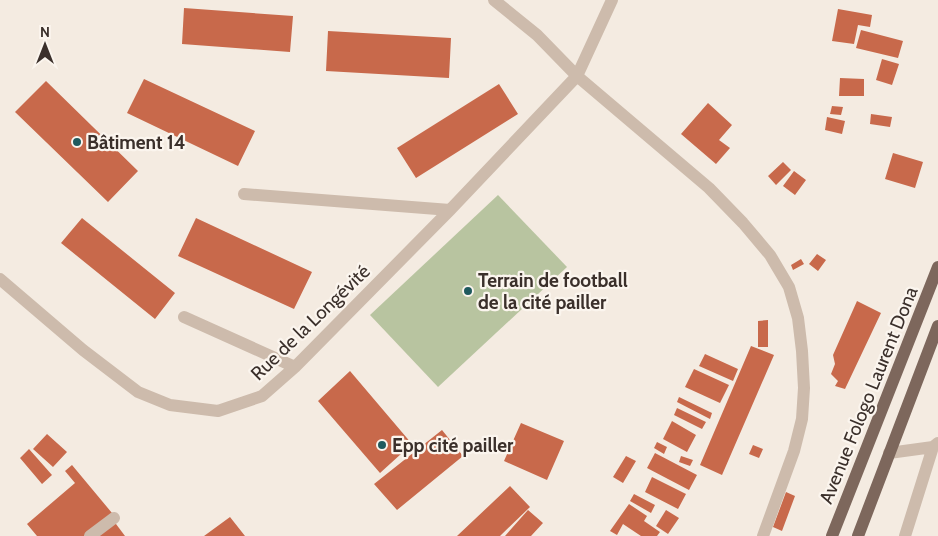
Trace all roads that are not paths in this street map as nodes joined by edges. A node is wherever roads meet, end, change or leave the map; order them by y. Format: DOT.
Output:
graph roads {
  1 [pos="494,0"];
  2 [pos="612,0"];
  3 [pos="577,76"];
  4 [pos="244,194"];
  5 [pos="450,210"];
  6 [pos="938,267"];
  7 [pos="0,279"];
  8 [pos="184,317"];
  9 [pos="938,326"];
  10 [pos="295,367"];
  11 [pos="935,445"];
  12 [pos="889,453"];
  13 [pos="114,518"];
  14 [pos="90,536"];
  15 [pos="763,536"];
  16 [pos="832,536"];
  17 [pos="858,536"];
  18 [pos="905,536"];
  1 -- 3 [label="street"];
  2 -- 3 [label="street, Rue de la Longévité"];
  3 -- 5 [label="street, Rue de la Longévité"];
  3 -- 15 [label="street"];
  4 -- 5 [label="street"];
  5 -- 10 [label="street, Rue de la Longévité"];
  6 -- 16 [label="main road, Avenue Fologo Laurent Dona"];
  7 -- 10 [label="street, Rue de la Longévité"];
  8 -- 10 [label="street"];
  9 -- 12 [label="main road, Avenue Fologo Laurent Dona"];
  11 -- 12 [label="street"];
  11 -- 18 [label="street"];
  12 -- 17 [label="main road, Avenue Fologo Laurent Dona"];
  13 -- 14 [label="street"];
}
